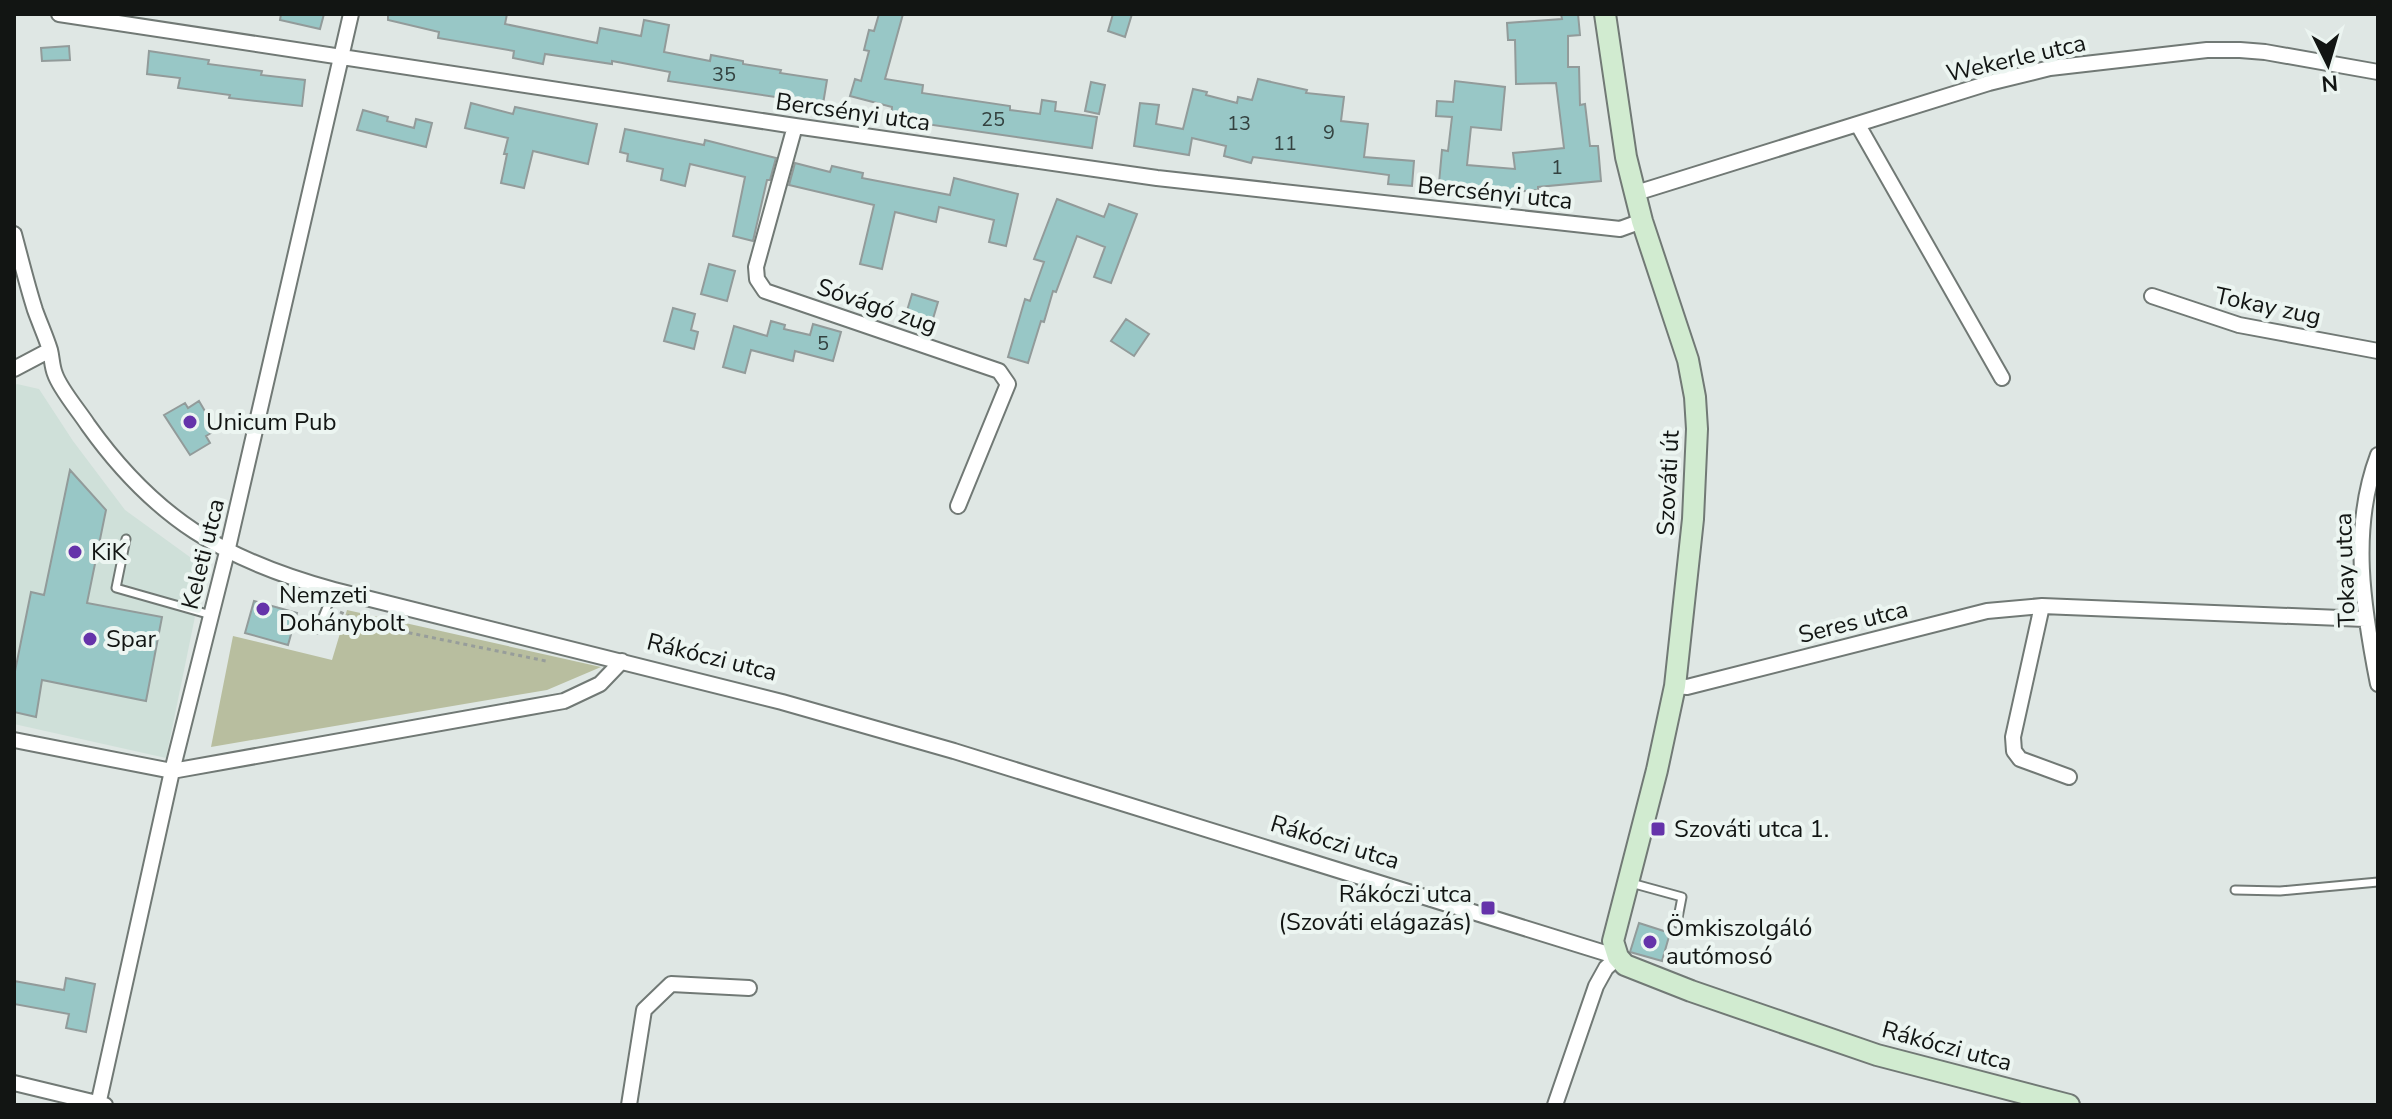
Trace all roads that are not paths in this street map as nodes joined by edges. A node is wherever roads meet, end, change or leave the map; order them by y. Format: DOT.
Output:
graph roads {
  1 [pos="59,14"];
  2 [pos="351,14"];
  3 [pos="1605,14"];
  4 [pos="96,17"];
  5 [pos="341,56"];
  6 [pos="2378,72"];
  7 [pos="1858,125"];
  8 [pos="795,126"];
  9 [pos="1636,193"];
  10 [pos="1642,221"];
  11 [pos="14,234"];
  12 [pos="2152,296"];
  13 [pos="50,350"];
  14 [pos="2378,351"];
  15 [pos="14,369"];
  16 [pos="2002,378"];
  17 [pos="2378,455"];
  18 [pos="958,506"];
  19 [pos="126,539"];
  20 [pos="227,552"];
  21 [pos="334,590"];
  22 [pos="2042,606"];
  23 [pos="211,615"];
  24 [pos="2365,619"];
  25 [pos="318,629"];
  26 [pos="622,661"];
  27 [pos="2378,684"];
  28 [pos="1675,686"];
  29 [pos="14,740"];
  30 [pos="172,771"];
  31 [pos="2069,777"];
  32 [pos="2378,882"];
  33 [pos="1629,883"];
  34 [pos="2235,890"];
  35 [pos="1677,923"];
  36 [pos="1618,957"];
  37 [pos="749,988"];
  38 [pos="14,1083"];
  39 [pos="101,1104"];
  40 [pos="629,1105"];
  41 [pos="1555,1105"];
  42 [pos="2069,1105"];
  1 -- 4 [label="street, Bercsényi utca"];
  2 -- 5 [label="street, Keleti utca"];
  3 -- 9 [label="main road, Szováti út"];
  4 -- 5 [label="street, Bercsényi utca"];
  5 -- 8 [label="street, Bercsényi utca"];
  5 -- 20 [label="street, Keleti utca"];
  6 -- 7 [label="street, Wekerle utca"];
  7 -- 9 [label="street, Wekerle utca"];
  7 -- 16 [label="street"];
  8 -- 10 [label="street, Bercsényi utca"];
  8 -- 18 [label="street, Sóvágó zug"];
  9 -- 10 [label="main road, Szováti út"];
  10 -- 28 [label="main road, Szováti út"];
  11 -- 13 [label="street, Rákóczi utca"];
  12 -- 14 [label="street, Tokay zug"];
  13 -- 15 [label="street"];
  13 -- 20 [label="street, Rákóczi utca"];
  17 -- 24 [label="street, Tokay utca"];
  19 -- 23 [label="lane"];
  20 -- 21 [label="street, Rákóczi utca"];
  20 -- 23 [label="street, Keleti utca"];
  21 -- 25 [label="lane"];
  21 -- 26 [label="street, Rákóczi utca"];
  22 -- 24 [label="street, Seres utca"];
  22 -- 28 [label="street, Seres utca"];
  22 -- 31 [label="street"];
  23 -- 30 [label="street, Keleti utca"];
  24 -- 27 [label="street, Tokay utca"];
  26 -- 30 [label="street, Rákóczi utca"];
  26 -- 36 [label="street, Rákóczi utca"];
  28 -- 33 [label="main road, Szováti út"];
  29 -- 30 [label="street, Rákóczi utca"];
  30 -- 39 [label="street, Keleti utca"];
  32 -- 34 [label="lane"];
  33 -- 35 [label="lane"];
  33 -- 36 [label="main road, Szováti út"];
  36 -- 41 [label="street"];
  36 -- 42 [label="main road, Rákóczi utca"];
  37 -- 40 [label="street"];
  38 -- 39 [label="street"];
}
